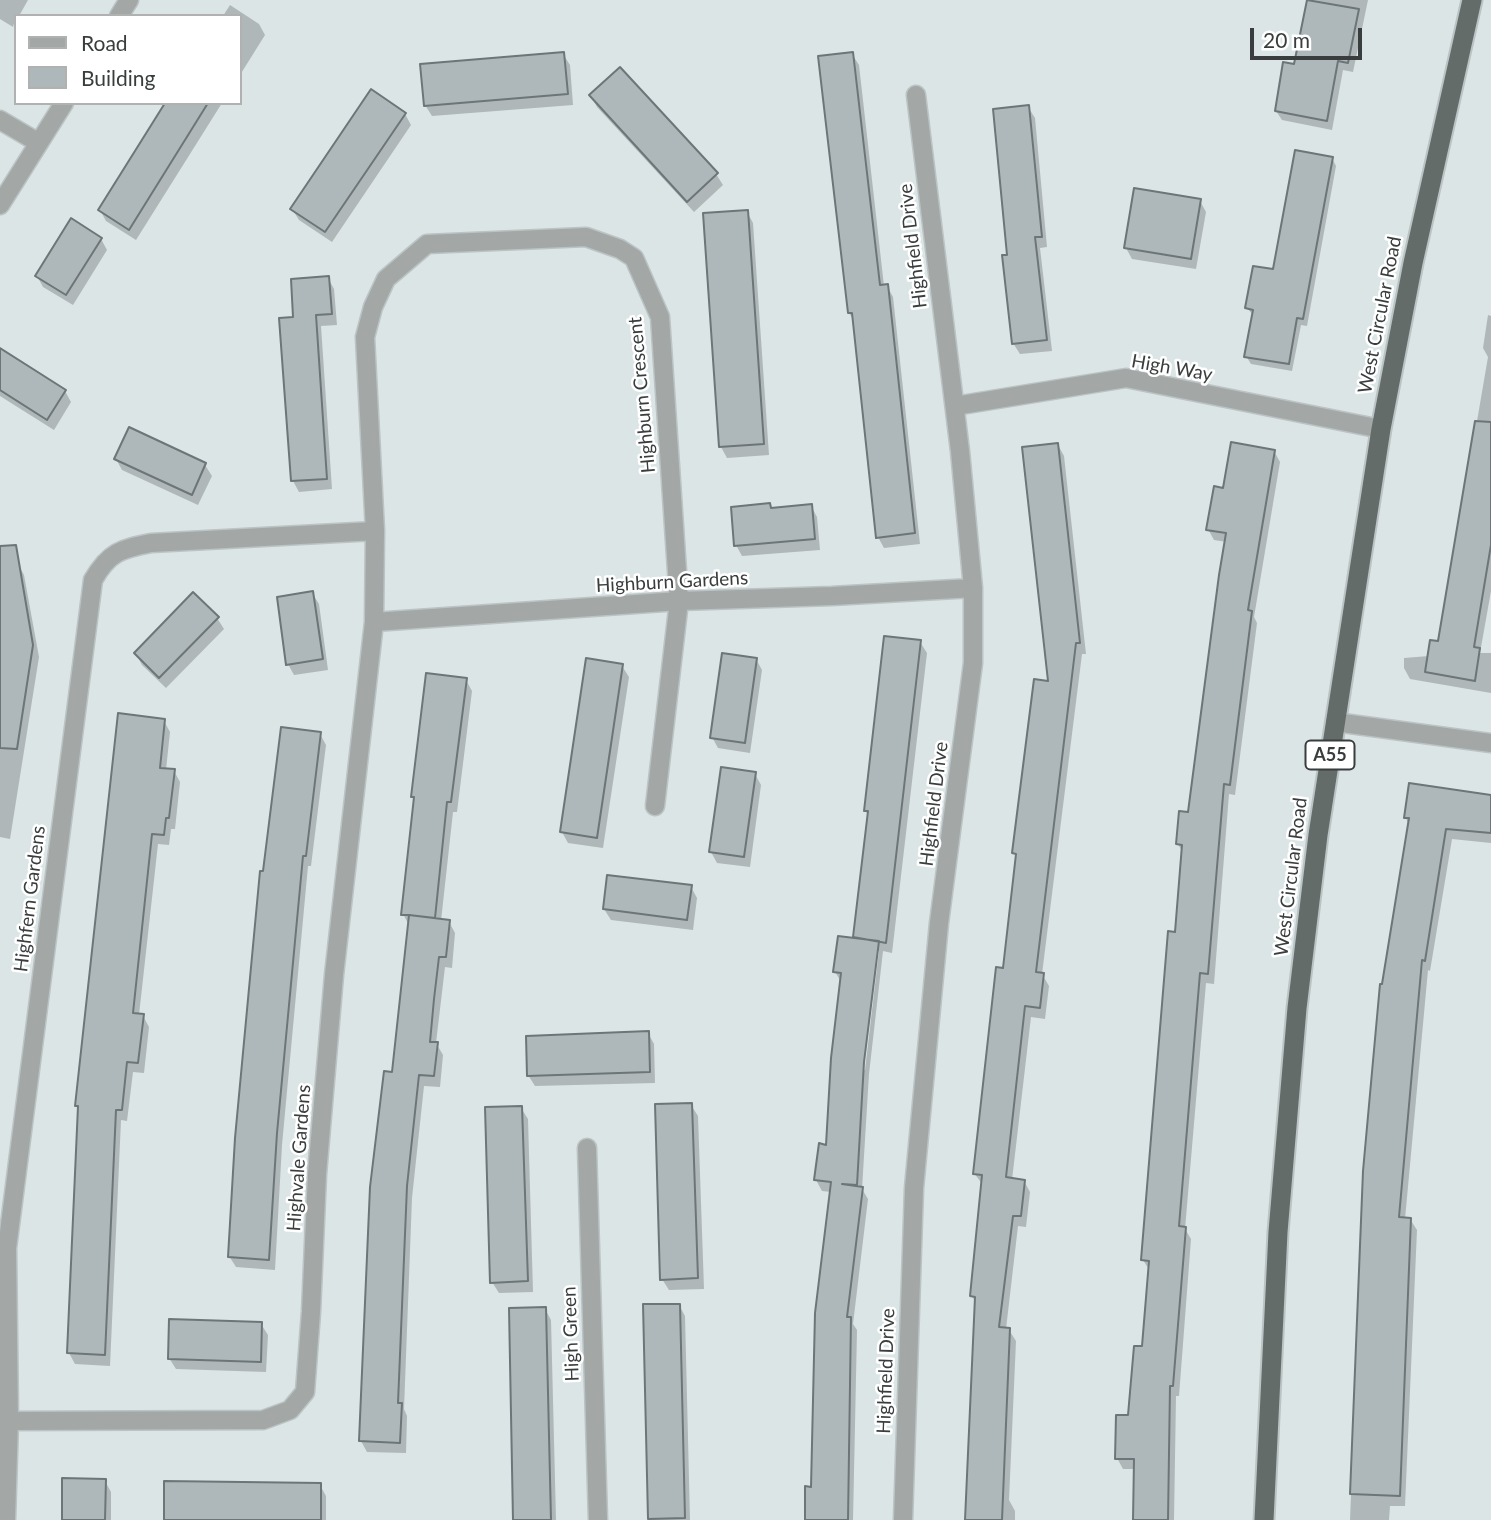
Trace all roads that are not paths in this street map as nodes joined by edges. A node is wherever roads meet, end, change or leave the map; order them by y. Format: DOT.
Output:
graph roads {
  1 [pos="1472,0"];
  2 [pos="916,95"];
  3 [pos="63,105"];
  4 [pos="0,120"];
  5 [pos="38,143"];
  6 [pos="0,205"];
  7 [pos="955,406"];
  8 [pos="1381,429"];
  9 [pos="375,531"];
  10 [pos="973,588"];
  11 [pos="679,601"];
  12 [pos="374,622"];
  13 [pos="1335,722"];
  14 [pos="1491,743"];
  15 [pos="655,806"];
  16 [pos="587,1148"];
  17 [pos="3,1248"];
  18 [pos="9,1421"];
  19 [pos="6,1520"];
  20 [pos="598,1520"];
  21 [pos="903,1520"];
  22 [pos="1264,1520"];
  1 -- 8 [label="highway, West Circular Road / A55"];
  2 -- 7 [label="street, Highfield Drive"];
  3 -- 5 [label="street"];
  4 -- 5 [label="street"];
  5 -- 6 [label="street"];
  7 -- 8 [label="street, High Way"];
  7 -- 10 [label="street, Highfield Drive"];
  8 -- 13 [label="highway, West Circular Road / A55"];
  9 -- 11 [label="street, Highburn Crescent"];
  9 -- 12 [label="street, Highburn Crescent"];
  9 -- 17 [label="street, Highfern Gardens"];
  10 -- 11 [label="street, Highburn Gardens"];
  10 -- 21 [label="street, Highfield Drive"];
  11 -- 12 [label="street, Highburn Gardens"];
  11 -- 15 [label="street, Highburn Crescent"];
  12 -- 18 [label="street, Highvale Gardens"];
  13 -- 14 [label="street"];
  13 -- 22 [label="highway, West Circular Road / A55"];
  16 -- 20 [label="street, High Green"];
  17 -- 18 [label="street, Highfern Gardens"];
  18 -- 19 [label="street, Highfern Gardens"];
}
